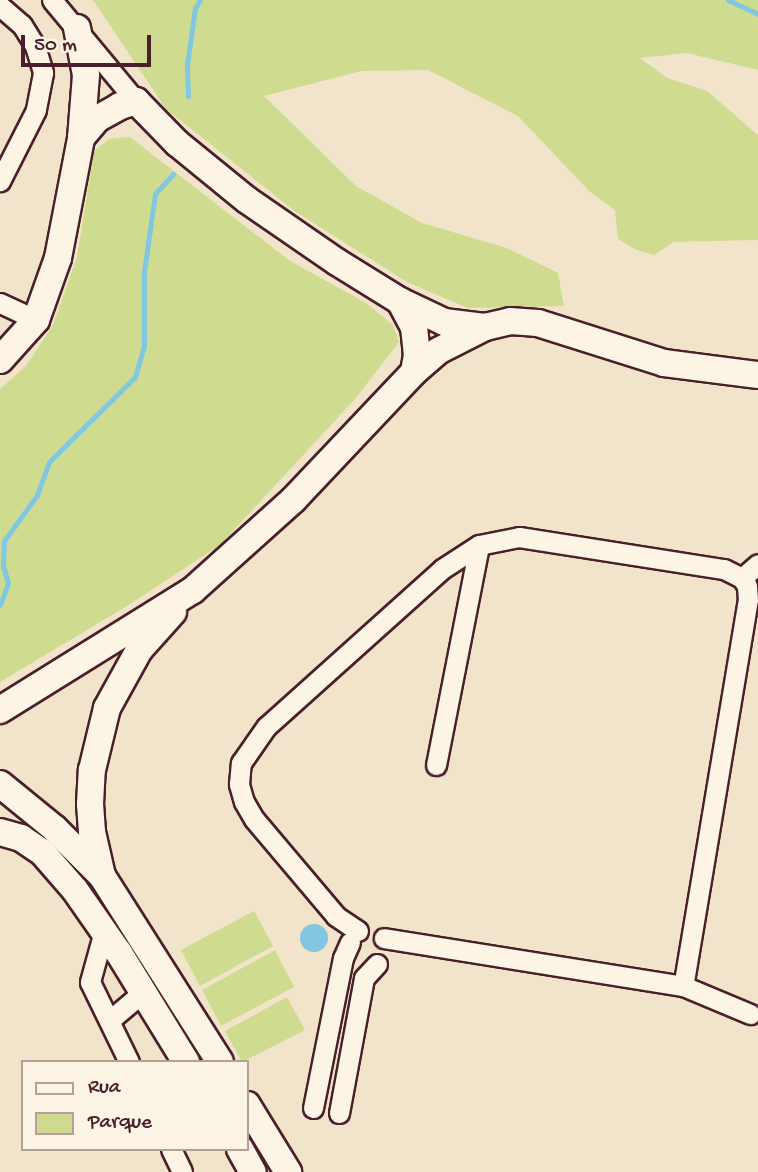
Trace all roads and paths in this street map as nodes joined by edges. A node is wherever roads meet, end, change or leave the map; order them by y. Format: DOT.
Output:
graph roads {
  1 [pos="52,0"];
  2 [pos="0,6"];
  3 [pos="77,28"];
  4 [pos="136,101"];
  5 [pos="81,138"];
  6 [pos="0,181"];
  7 [pos="400,302"];
  8 [pos="0,303"];
  9 [pos="36,320"];
  10 [pos="485,327"];
  11 [pos="0,359"];
  12 [pos="414,372"];
  13 [pos="758,375"];
  14 [pos="479,545"];
  15 [pos="758,564"];
  16 [pos="742,578"];
  17 [pos="193,590"];
  18 [pos="0,710"];
  19 [pos="436,765"];
  20 [pos="0,784"];
  21 [pos="0,832"];
  22 [pos="102,876"];
  23 [pos="104,931"];
  24 [pos="354,937"];
  25 [pos="384,938"];
  26 [pos="377,964"];
  27 [pos="683,986"];
  28 [pos="143,992"];
  29 [pos="750,1014"];
  30 [pos="110,1020"];
  31 [pos="129,1060"];
  32 [pos="185,1060"];
  33 [pos="219,1060"];
  34 [pos="248,1107"];
  35 [pos="313,1108"];
  36 [pos="338,1113"];
  37 [pos="172,1151"];
  38 [pos="241,1151"];
  39 [pos="182,1172"];
  40 [pos="253,1172"];
  41 [pos="288,1172"];
  1 -- 3 [label="street"];
  2 -- 6 [label="street"];
  3 -- 4 [label="street"];
  3 -- 5 [label="street"];
  4 -- 5 [label="street"];
  4 -- 7 [label="street"];
  5 -- 9 [label="street"];
  7 -- 10 [label="street"];
  7 -- 12 [label="street"];
  8 -- 9 [label="street"];
  9 -- 11 [label="street"];
  10 -- 12 [label="street"];
  10 -- 13 [label="street"];
  12 -- 17 [label="street"];
  14 -- 16 [label="street"];
  14 -- 19 [label="street"];
  14 -- 24 [label="street"];
  15 -- 16 [label="street"];
  16 -- 27 [label="street"];
  17 -- 18 [label="street"];
  17 -- 22 [label="street"];
  20 -- 22 [label="street"];
  21 -- 23 [label="street"];
  22 -- 33 [label="street"];
  23 -- 28 [label="street"];
  23 -- 30 [label="street"];
  24 -- 25 [label="street"];
  24 -- 26 [label="street"];
  24 -- 35 [label="street"];
  25 -- 26 [label="street"];
  25 -- 27 [label="street"];
  26 -- 36 [label="street"];
  27 -- 29 [label="street"];
  28 -- 30 [label="street"];
  28 -- 32 [label="street"];
  30 -- 31 [label="street"];
  34 -- 41 [label="street"];
  37 -- 39 [label="street"];
  38 -- 40 [label="street"];
}
